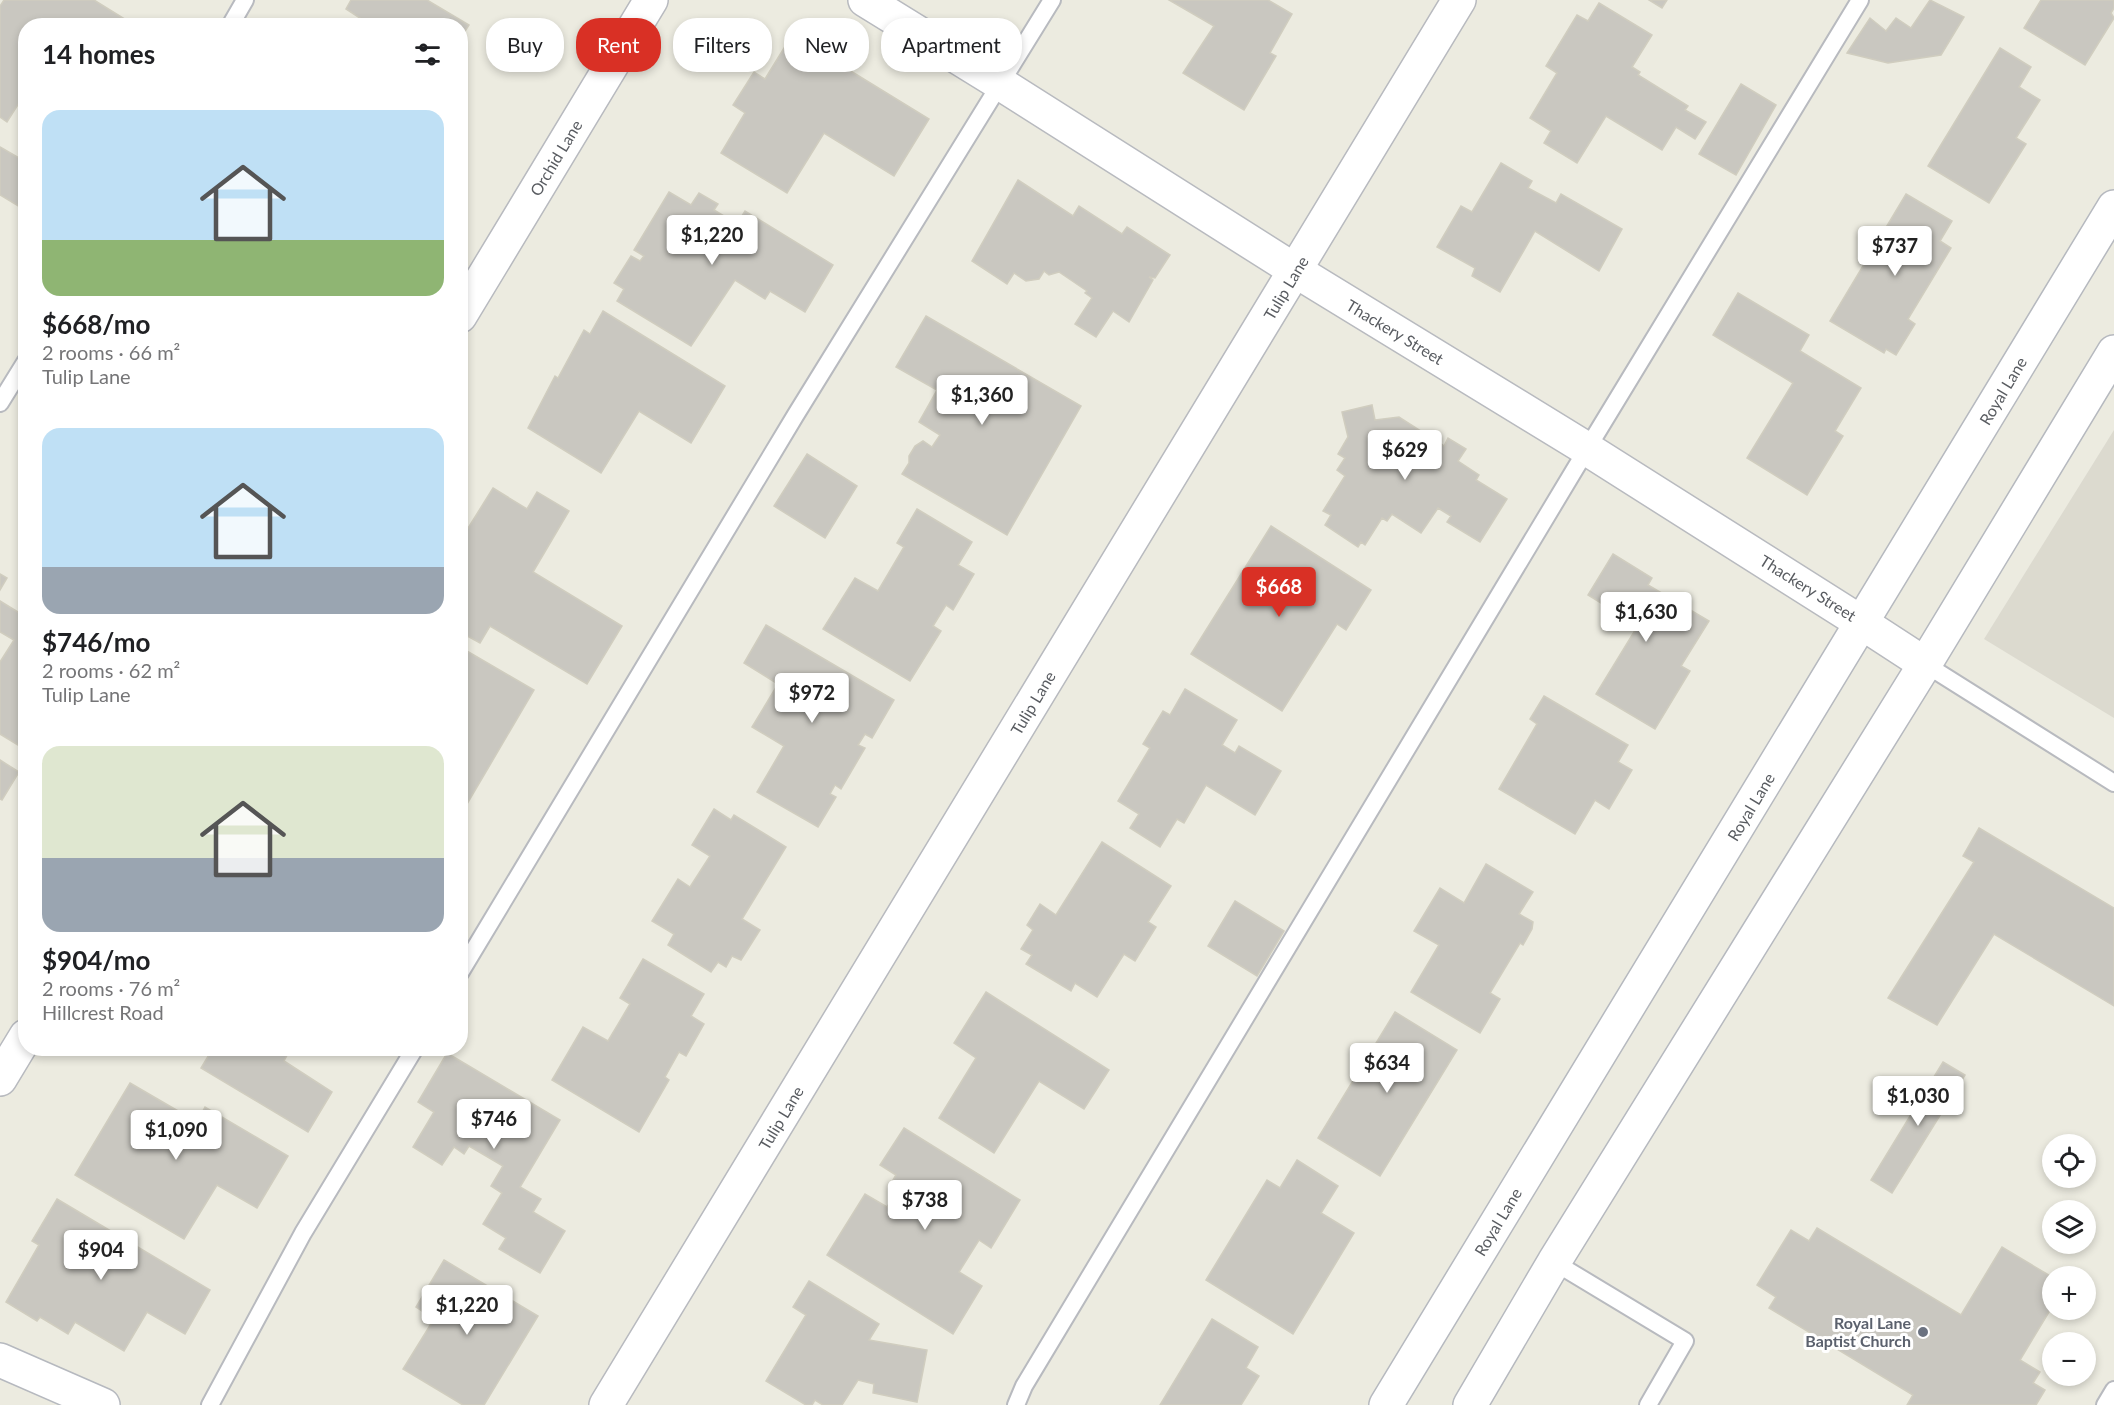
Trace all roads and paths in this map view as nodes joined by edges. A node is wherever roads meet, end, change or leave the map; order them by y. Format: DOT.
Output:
graph roads {
  1 [pos="245,0"];
  2 [pos="651,0"];
  3 [pos="865,0"];
  4 [pos="1052,0"];
  5 [pos="1459,0"];
  6 [pos="1860,0"];
  7 [pos="235,18"];
  8 [pos="1001,84"];
  9 [pos="2114,207"];
  10 [pos="1296,271"];
  11 [pos="468,303"];
  12 [pos="2114,352"];
  13 [pos="18,374"];
  14 [pos="0,403"];
  15 [pos="1587,449"];
  16 [pos="1862,623"];
  17 [pos="1925,664"];
  18 [pos="2114,783"];
  19 [pos="468,960"];
  20 [pos="18,1049"];
  21 [pos="410,1056"];
  22 [pos="0,1079"];
  23 [pos="1554,1262"];
  24 [pos="0,1360"];
  25 [pos="2114,1390"];
  26 [pos="103,1405"];
  27 [pos="210,1405"];
  28 [pos="606,1405"];
  29 [pos="1016,1405"];
  30 [pos="1386,1405"];
  31 [pos="1470,1405"];
  32 [pos="1648,1405"];
  33 [pos="2105,1405"];
  1 -- 7 [label="lane"];
  2 -- 11 [label="street, Orchid Lane"];
  3 -- 8 [label="street, Thackery Street"];
  4 -- 8 [label="lane"];
  5 -- 10 [label="street, Tulip Lane"];
  6 -- 15 [label="lane"];
  8 -- 10 [label="street, Thackery Street"];
  8 -- 19 [label="lane"];
  9 -- 16 [label="street, Royal Lane"];
  10 -- 15 [label="street, Thackery Street"];
  10 -- 28 [label="street, Tulip Lane"];
  12 -- 17 [label="street"];
  13 -- 14 [label="lane"];
  15 -- 16 [label="street, Thackery Street"];
  15 -- 29 [label="lane"];
  16 -- 17 [label="street, Thackery Street"];
  16 -- 30 [label="street, Royal Lane"];
  17 -- 18 [label="lane"];
  17 -- 23 [label="street"];
  20 -- 22 [label="street"];
  21 -- 27 [label="lane"];
  23 -- 31 [label="street"];
  23 -- 32 [label="lane"];
  24 -- 26 [label="street"];
  25 -- 33 [label="lane"];
}
